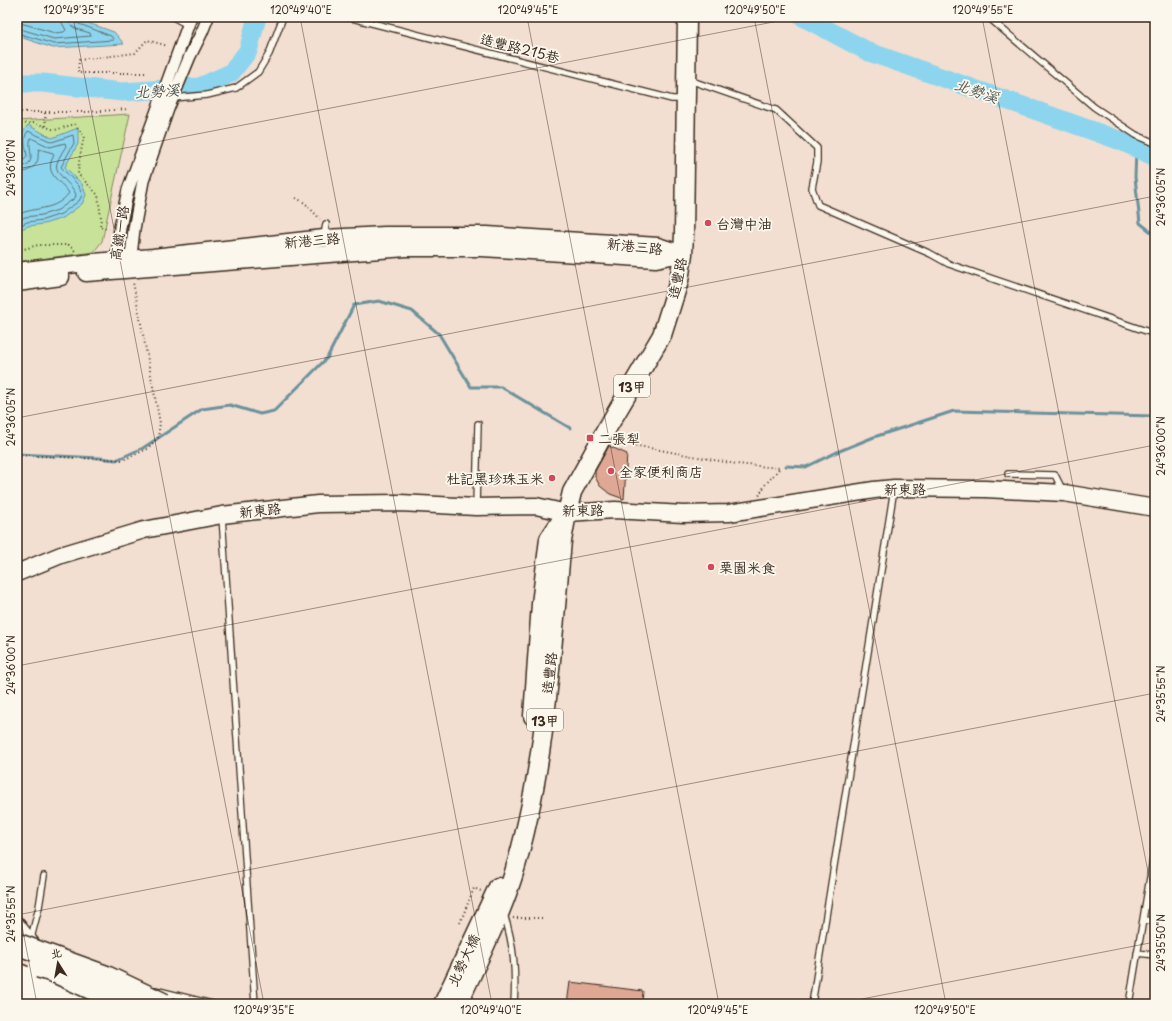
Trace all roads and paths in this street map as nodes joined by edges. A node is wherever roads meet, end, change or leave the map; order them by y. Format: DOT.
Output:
graph roads {
  1 [pos="173,17"];
  2 [pos="208,17"];
  3 [pos="283,17"];
  4 [pos="348,17"];
  5 [pos="687,17"];
  6 [pos="988,17"];
  7 [pos="190,21"];
  8 [pos="168,46"];
  9 [pos="145,73"];
  10 [pos="686,78"];
  11 [pos="173,98"];
  12 [pos="687,99"];
  13 [pos="128,109"];
  14 [pos="162,109"];
  15 [pos="17,112"];
  16 [pos="45,113"];
  17 [pos="17,124"];
  18 [pos="46,127"];
  19 [pos="1155,143"];
  20 [pos="296,198"];
  21 [pos="108,229"];
  22 [pos="324,242"];
  23 [pos="17,251"];
  24 [pos="77,253"];
  25 [pos="683,254"];
  26 [pos="126,262"];
  27 [pos="17,271"];
  28 [pos="17,283"];
  29 [pos="1155,334"];
  30 [pos="478,424"];
  31 [pos="606,430"];
  32 [pos="17,455"];
  33 [pos="1008,474"];
  34 [pos="894,488"];
  35 [pos="1064,493"];
  36 [pos="476,506"];
  37 [pos="1155,508"];
  38 [pos="751,510"];
  39 [pos="567,513"];
  40 [pos="222,514"];
  41 [pos="17,573"];
  42 [pos="1155,847"];
  43 [pos="44,876"];
  44 [pos="496,912"];
  45 [pos="542,918"];
  46 [pos="1143,920"];
  47 [pos="1155,921"];
  48 [pos="17,922"];
  49 [pos="460,923"];
  50 [pos="24,941"];
  51 [pos="1137,953"];
  52 [pos="1155,955"];
  53 [pos="17,959"];
  54 [pos="48,962"];
  55 [pos="17,974"];
  56 [pos="145,987"];
  57 [pos="17,995"];
  58 [pos="158,996"];
  59 [pos="44,1004"];
  60 [pos="90,1004"];
  61 [pos="102,1004"];
  62 [pos="125,1004"];
  63 [pos="212,1004"];
  64 [pos="255,1004"];
  65 [pos="443,1004"];
  66 [pos="458,1004"];
  67 [pos="514,1004"];
  68 [pos="812,1004"];
  69 [pos="1129,1004"];
  1 -- 7 [label="lane"];
  2 -- 11 [label="street, 高鐵一路"];
  3 -- 11 [label="lane"];
  4 -- 12 [label="lane, 造豐路215巷"];
  5 -- 10 [label="main road, 造豐路 / 13甲"];
  6 -- 19 [label="lane"];
  7 -- 14 [label="street, 高鐵一路"];
  8 -- 9 [label="path"];
  10 -- 12 [label="main road, 造豐路 / 13甲"];
  10 -- 29 [label="lane"];
  11 -- 14 [label="street, 高鐵一路"];
  12 -- 25 [label="main road, 造豐路 / 13甲"];
  13 -- 16 [label="path"];
  14 -- 26 [label="street, 高鐵一路"];
  15 -- 16 [label="path"];
  16 -- 18 [label="path"];
  17 -- 18 [label="path"];
  18 -- 21 [label="path"];
  20 -- 22 [label="path"];
  22 -- 25 [label="main road, 新港三路"];
  22 -- 26 [label="main road, 新港三路"];
  23 -- 24 [label="path"];
  25 -- 31 [label="main road, 造豐路 / 13甲"];
  26 -- 27 [label="main road, 新港三路"];
  26 -- 28 [label="main road, 新港三路"];
  26 -- 32 [label="path"];
  30 -- 36 [label="lane"];
  31 -- 38 [label="path"];
  31 -- 39 [label="main road, 造豐路 / 13甲"];
  33 -- 35 [label="lane"];
  34 -- 35 [label="main road, 新東路"];
  34 -- 38 [label="main road, 新東路"];
  34 -- 68 [label="lane"];
  35 -- 37 [label="main road, 新東路"];
  36 -- 39 [label="main road, 新東路"];
  36 -- 40 [label="main road, 新東路"];
  38 -- 39 [label="main road, 新東路"];
  39 -- 44 [label="main road, 造豐路 / 13甲"];
  40 -- 41 [label="main road, 新東路"];
  40 -- 64 [label="lane"];
  42 -- 46 [label="lane"];
  43 -- 50 [label="lane"];
  44 -- 45 [label="path"];
  44 -- 49 [label="path"];
  44 -- 65 [label="main road, 北勢大橋 / 13甲"];
  44 -- 66 [label="main road, 北勢大橋 / 13甲"];
  44 -- 67 [label="lane"];
  46 -- 47 [label="lane"];
  46 -- 51 [label="lane"];
  48 -- 50 [label="street"];
  50 -- 54 [label="street"];
  50 -- 58 [label="highway, bridge"];
  51 -- 52 [label="lane"];
  51 -- 69 [label="lane"];
  53 -- 62 [label="highway, bridge"];
  54 -- 56 [label="lane"];
  54 -- 61 [label="street"];
  55 -- 60 [label="highway"];
  57 -- 59 [label="highway"];
  58 -- 63 [label="lane"];
}
